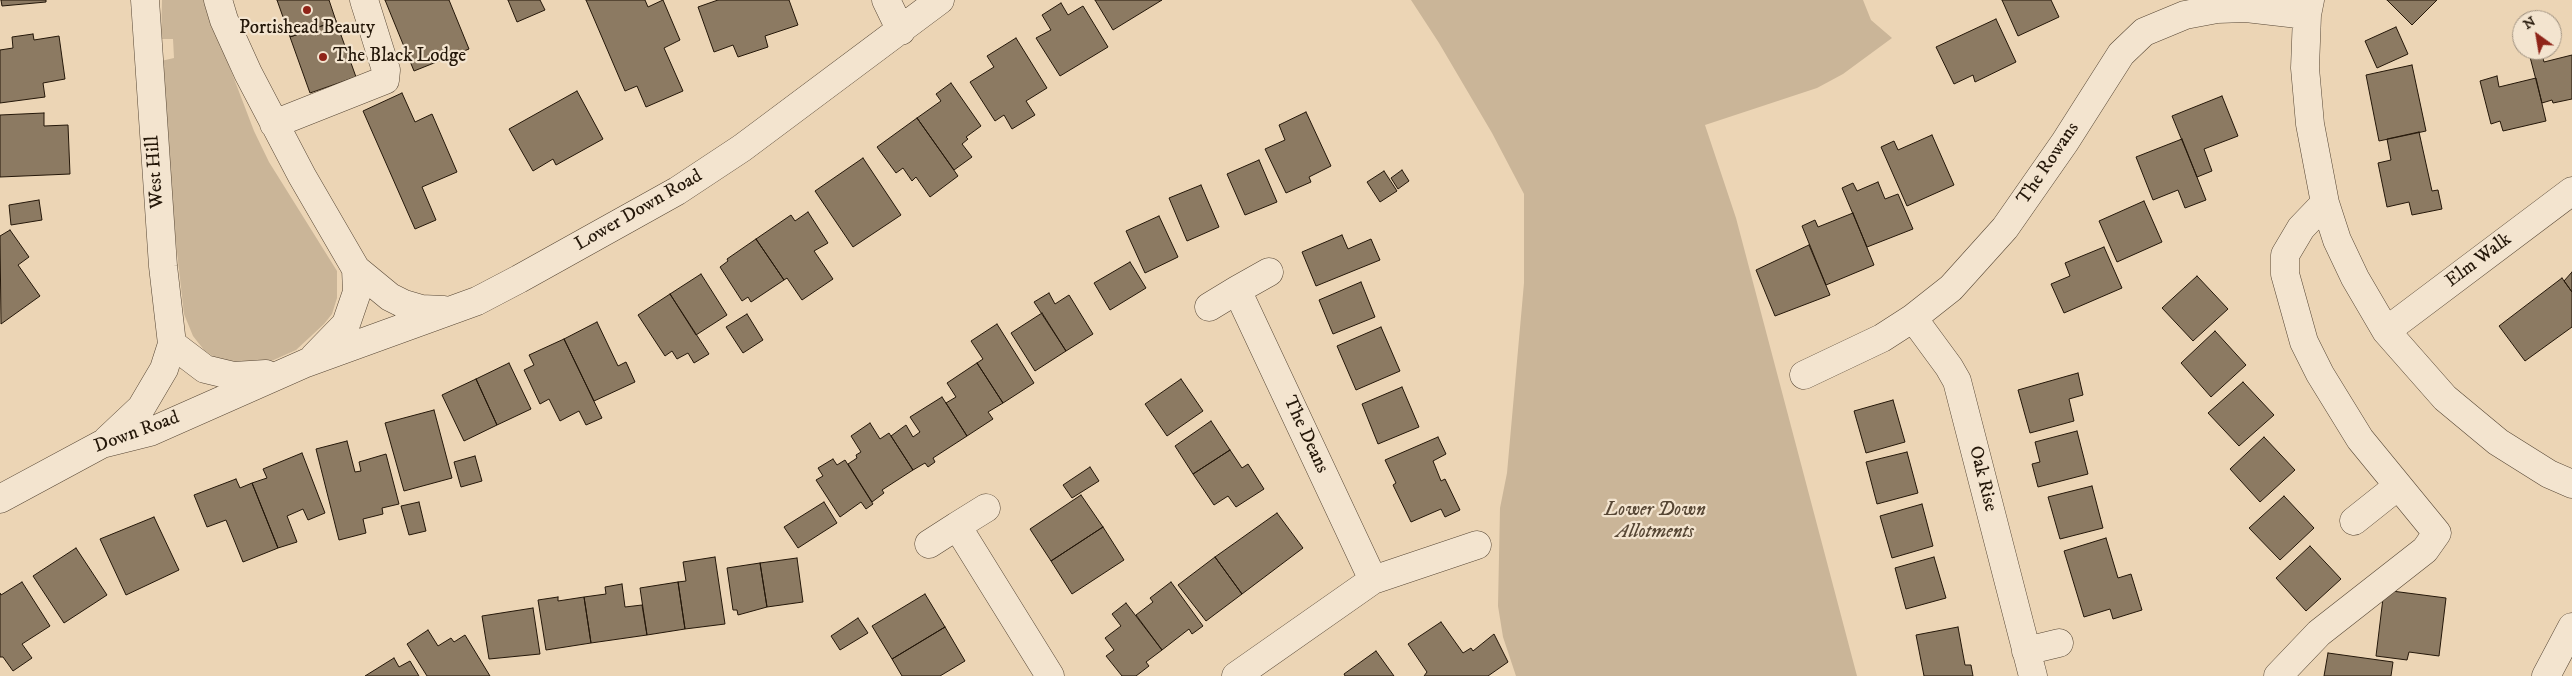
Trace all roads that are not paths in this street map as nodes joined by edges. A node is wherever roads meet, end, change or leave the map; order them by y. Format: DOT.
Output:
graph roads {
  1 [pos="145,0"];
  2 [pos="218,0"];
  3 [pos="364,0"];
  4 [pos="886,0"];
  5 [pos="940,0"];
  6 [pos="2308,8"];
  7 [pos="900,31"];
  8 [pos="274,124"];
  9 [pos="2572,191"];
  10 [pos="2325,203"];
  11 [pos="356,269"];
  12 [pos="1269,272"];
  13 [pos="1237,290"];
  14 [pos="477,301"];
  15 [pos="1209,307"];
  16 [pos="1913,318"];
  17 [pos="2386,331"];
  18 [pos="172,344"];
  19 [pos="297,367"];
  20 [pos="1804,375"];
  21 [pos="102,444"];
  22 [pos="2572,484"];
  23 [pos="2398,486"];
  24 [pos="0,499"];
  25 [pos="986,508"];
  26 [pos="2354,521"];
  27 [pos="957,526"];
  28 [pos="928,544"];
  29 [pos="1477,545"];
  30 [pos="1373,580"];
  31 [pos="2572,627"];
  32 [pos="2059,643"];
  33 [pos="2030,664"];
  34 [pos="1050,676"];
  35 [pos="1236,676"];
  36 [pos="2278,676"];
  37 [pos="2546,676"];
  1 -- 18 [label="street, West Hill"];
  2 -- 8 [label="street"];
  3 -- 8 [label="street"];
  4 -- 7 [label="street"];
  5 -- 7 [label="street, Lower Down Road"];
  6 -- 10 [label="street"];
  6 -- 16 [label="street, The Rowans"];
  7 -- 14 [label="street, Lower Down Road"];
  8 -- 11 [label="street"];
  9 -- 17 [label="street, Elm Walk"];
  10 -- 17 [label="street"];
  10 -- 23 [label="street"];
  11 -- 14 [label="street"];
  11 -- 19 [label="street"];
  12 -- 13 [label="street"];
  13 -- 15 [label="street"];
  13 -- 30 [label="street, The Deans"];
  14 -- 19 [label="street, Lower Down Road"];
  16 -- 20 [label="street, The Rowans"];
  16 -- 33 [label="street, Oak Rise"];
  17 -- 22 [label="street"];
  18 -- 19 [label="street"];
  18 -- 21 [label="street, West Hill"];
  19 -- 21 [label="street, Down Road"];
  21 -- 24 [label="street, Down Road"];
  23 -- 26 [label="street"];
  23 -- 36 [label="street"];
  25 -- 27 [label="street"];
  27 -- 28 [label="street"];
  27 -- 34 [label="street"];
  29 -- 30 [label="street"];
  30 -- 35 [label="street"];
  31 -- 37 [label="street"];
  32 -- 33 [label="street, Oak Rise"];
}
